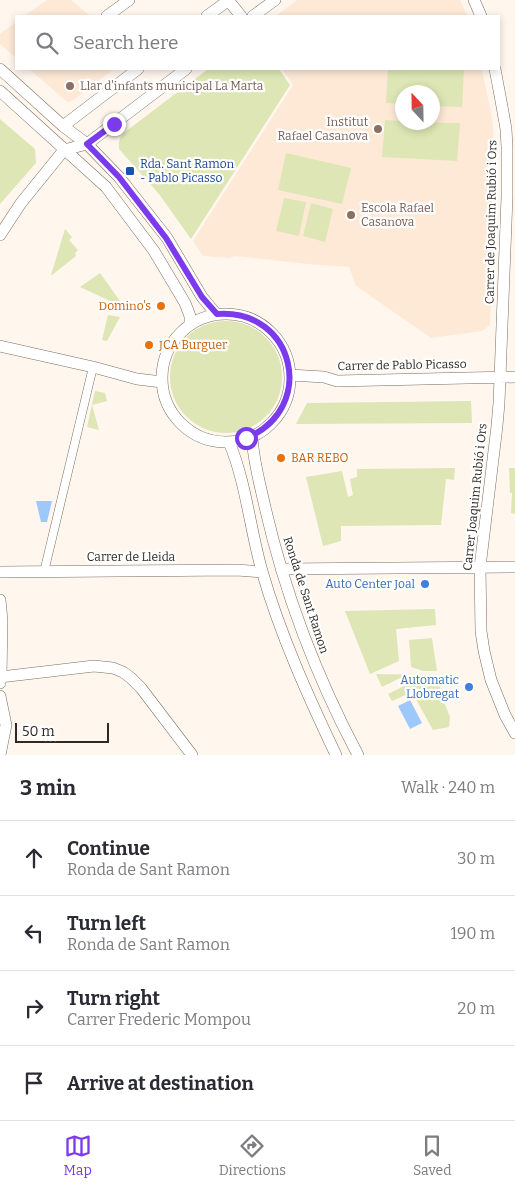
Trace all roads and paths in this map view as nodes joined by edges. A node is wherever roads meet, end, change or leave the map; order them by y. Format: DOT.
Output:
graph roads {
  1 [pos="129,0"];
  2 [pos="228,0"];
  3 [pos="275,0"];
  4 [pos="474,0"];
  5 [pos="108,15"];
  6 [pos="208,15"];
  7 [pos="240,15"];
  8 [pos="254,15"];
  9 [pos="481,15"];
  10 [pos="0,69"];
  11 [pos="137,70"];
  12 [pos="185,70"];
  13 [pos="495,70"];
  14 [pos="0,91"];
  15 [pos="63,126"];
  16 [pos="87,144"];
  17 [pos="511,147"];
  18 [pos="64,150"];
  19 [pos="0,235"];
  20 [pos="217,314"];
  21 [pos="190,325"];
  22 [pos="0,346"];
  23 [pos="92,367"];
  24 [pos="290,375"];
  25 [pos="500,377"];
  26 [pos="515,377"];
  27 [pos="162,382"];
  28 [pos="252,436"];
  29 [pos="229,442"];
  30 [pos="480,567"];
  31 [pos="515,567"];
  32 [pos="281,569"];
  33 [pos="0,572"];
  34 [pos="44,572"];
  35 [pos="262,572"];
  36 [pos="0,600"];
  37 [pos="0,679"];
  38 [pos="0,696"];
  39 [pos="515,733"];
  40 [pos="0,755"];
  41 [pos="192,755"];
  42 [pos="336,755"];
  43 [pos="358,755"];
  1 -- 5 [label="street"];
  2 -- 6 [label="street"];
  2 -- 7 [label="street"];
  3 -- 8 [label="street"];
  4 -- 9 [label="street"];
  10 -- 15 [label="street"];
  11 -- 15 [label="street"];
  12 -- 16 [label="street"];
  13 -- 17 [label="street, Carrer de Joaquim Rubió i Ors"];
  14 -- 18 [label="street"];
  15 -- 16 [label="street"];
  15 -- 18 [label="street"];
  16 -- 18 [label="street"];
  16 -- 20 [label="street"];
  17 -- 25 [label="street, Carrer de Joaquim Rubió i Ors"];
  18 -- 19 [label="street"];
  18 -- 21 [label="street"];
  20 -- 21 [label="street"];
  20 -- 24 [label="street"];
  21 -- 27 [label="street"];
  22 -- 23 [label="street"];
  23 -- 27 [label="street"];
  23 -- 34 [label="street"];
  24 -- 25 [label="street, Carrer de Pablo Picasso"];
  24 -- 28 [label="street"];
  25 -- 26 [label="street, Carrer de Pablo Picasso"];
  25 -- 30 [label="street, Carrer Joaquim Rubió i Ors"];
  27 -- 29 [label="street"];
  28 -- 29 [label="street"];
  28 -- 32 [label="street, Ronda de Sant Ramon"];
  29 -- 35 [label="street"];
  30 -- 31 [label="street"];
  30 -- 32 [label="street"];
  30 -- 39 [label="street, Carrer Joaquim Rubió i Ors"];
  32 -- 43 [label="street, Ronda de Sant Ramon"];
  33 -- 34 [label="street, Carrer de Lleida"];
  34 -- 35 [label="street, Carrer de Lleida"];
  35 -- 42 [label="street"];
  36 -- 37 [label="street"];
  37 -- 41 [label="street"];
  38 -- 40 [label="street"];
}
